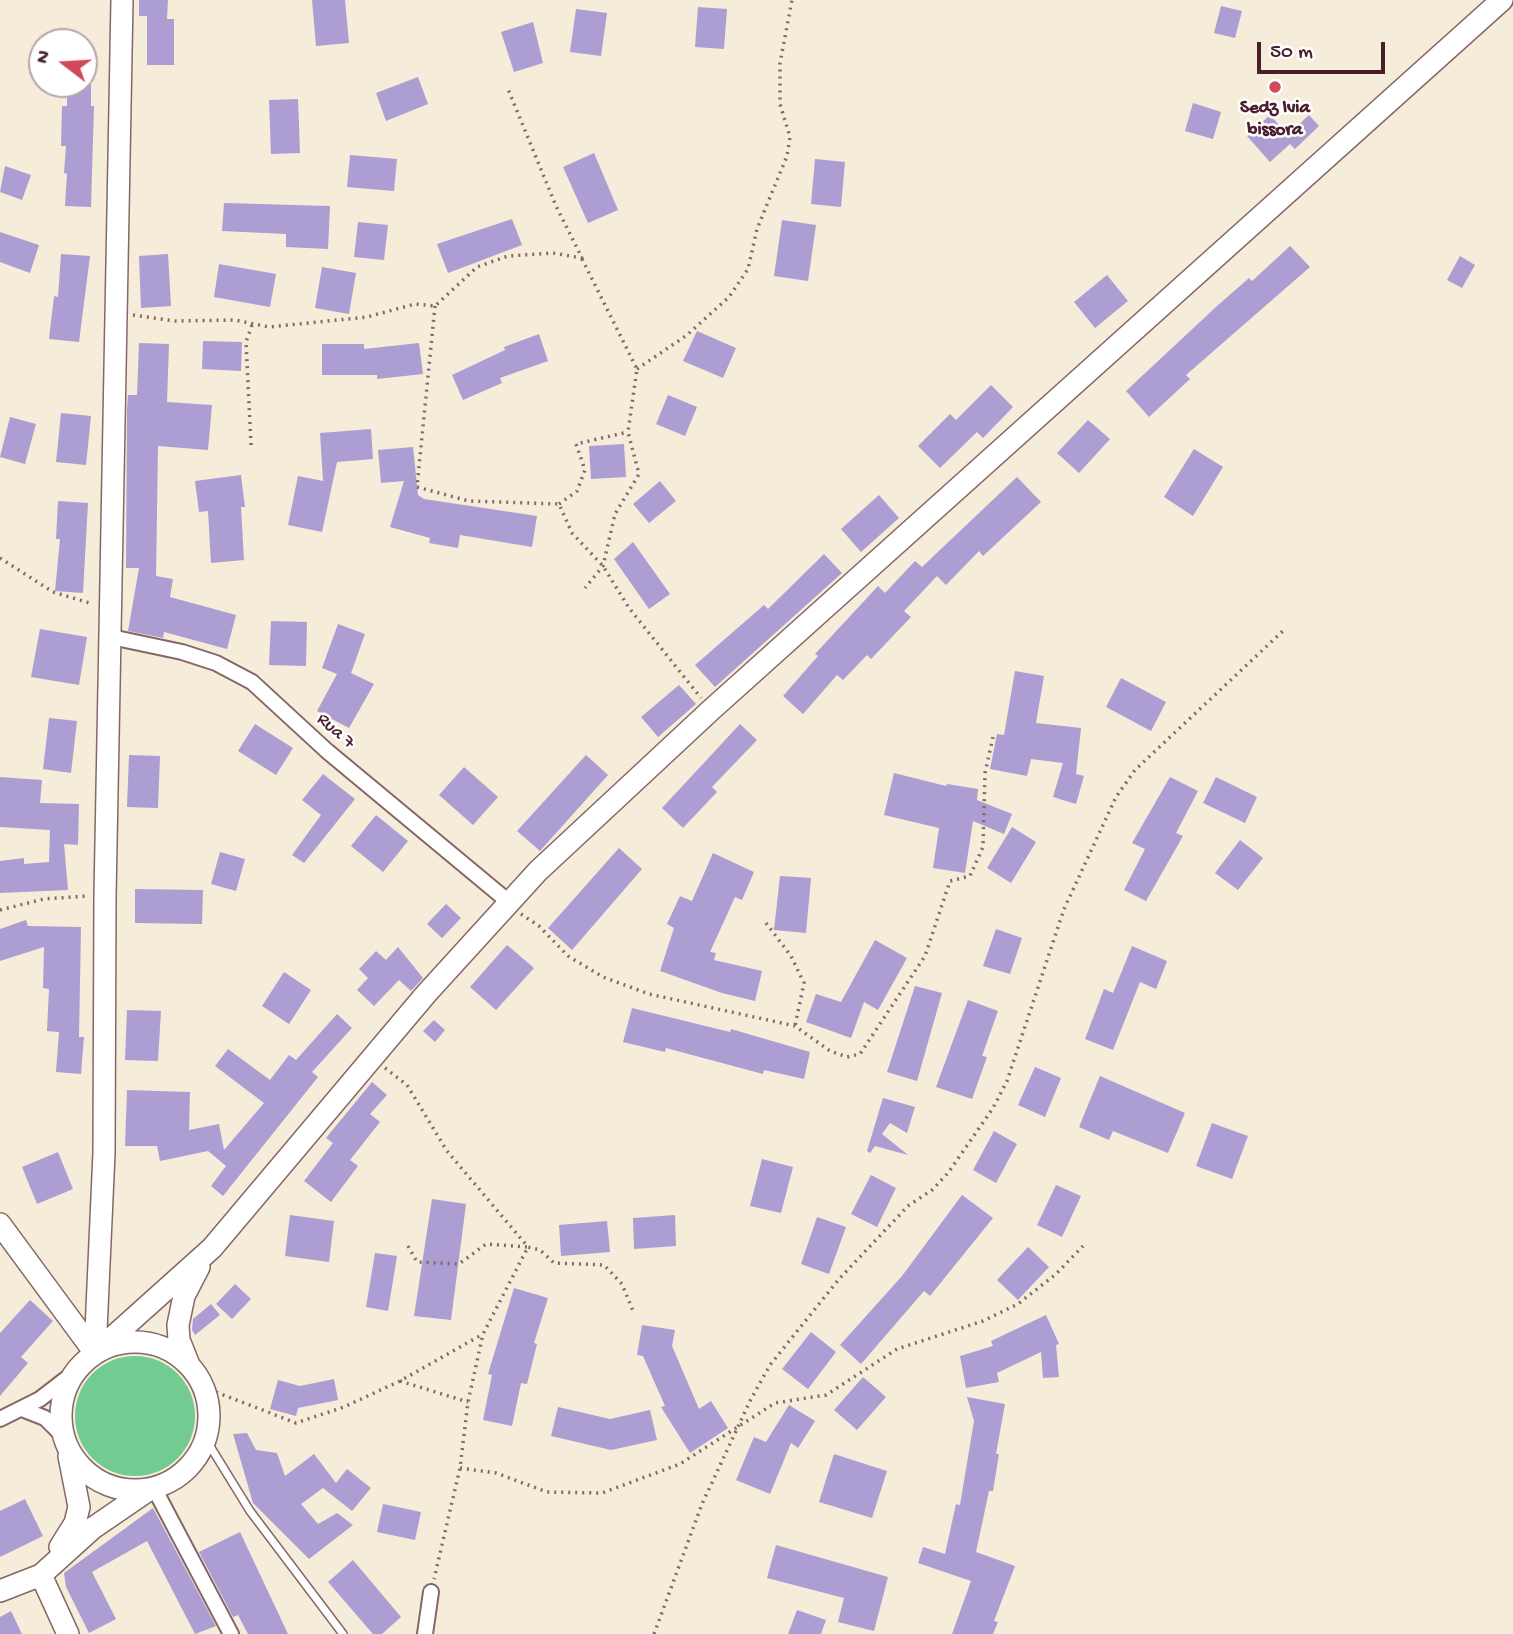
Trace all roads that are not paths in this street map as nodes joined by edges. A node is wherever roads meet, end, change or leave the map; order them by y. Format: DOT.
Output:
graph roads {
  1 [pos="122,0"];
  2 [pos="1502,0"];
  3 [pos="111,637"];
  4 [pos="510,903"];
  5 [pos="0,1224"];
  6 [pos="212,1248"];
  7 [pos="96,1353"];
  8 [pos="190,1367"];
  9 [pos="75,1372"];
  10 [pos="22,1409"];
  11 [pos="0,1419"];
  12 [pos="205,1438"];
  13 [pos="65,1442"];
  14 [pos="152,1488"];
  15 [pos="41,1575"];
  16 [pos="0,1591"];
  17 [pos="431,1592"];
  18 [pos="68,1634"];
  19 [pos="231,1634"];
  20 [pos="343,1634"];
  21 [pos="425,1634"];
  1 -- 3 [label="main road"];
  2 -- 4 [label="main road"];
  3 -- 4 [label="street, Rua 7"];
  3 -- 7 [label="main road"];
  4 -- 6 [label="main road"];
  5 -- 7 [label="main road"];
  6 -- 7 [label="main road"];
  6 -- 8 [label="main road"];
  7 -- 8 [label="main road"];
  7 -- 9 [label="main road"];
  8 -- 12 [label="main road"];
  9 -- 10 [label="street"];
  9 -- 13 [label="main road"];
  10 -- 11 [label="street"];
  10 -- 13 [label="street"];
  12 -- 14 [label="main road"];
  12 -- 20 [label="lane"];
  13 -- 14 [label="main road"];
  13 -- 15 [label="main road"];
  14 -- 15 [label="main road"];
  14 -- 19 [label="street"];
  15 -- 16 [label="main road"];
  15 -- 18 [label="main road"];
  17 -- 21 [label="street"];
}
